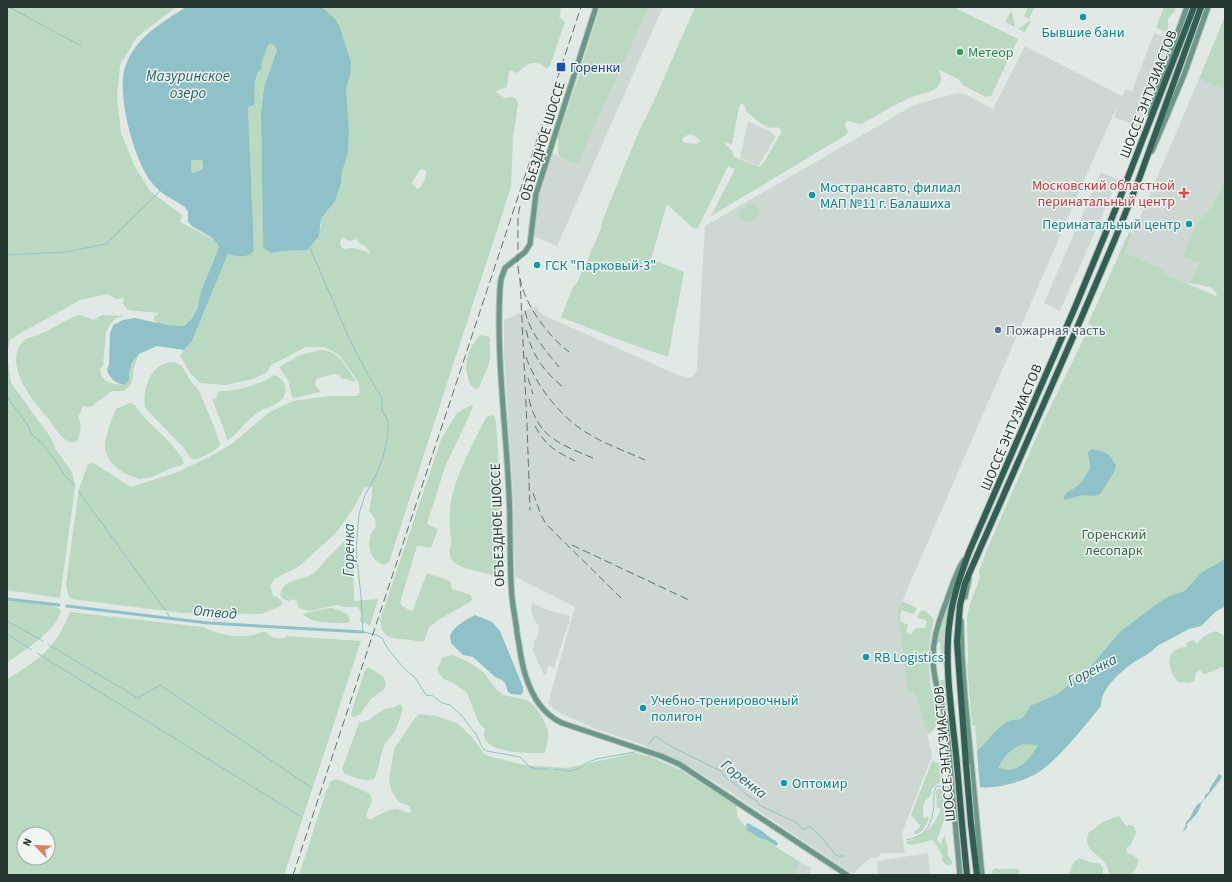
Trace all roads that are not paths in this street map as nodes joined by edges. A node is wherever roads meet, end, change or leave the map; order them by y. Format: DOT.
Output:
graph roads {
  1 [pos="596,7"];
  2 [pos="1187,7"];
  3 [pos="1194,7"];
  4 [pos="1201,7"];
  5 [pos="1208,7"];
  6 [pos="1140,146"];
  7 [pos="1139,179"];
  8 [pos="969,552"];
  9 [pos="972,565"];
  10 [pos="971,768"];
  11 [pos="950,770"];
  12 [pos="975,805"];
  13 [pos="954,808"];
  14 [pos="847,875"];
  15 [pos="960,875"];
  16 [pos="967,875"];
  17 [pos="976,875"];
  18 [pos="982,875"];
  1 -- 14 [label="main road, ОБЪЕЗДНОЕ ШОССЕ"];
  2 -- 6 [label="main road"];
  3 -- 6 [label="highway, ШОССЕ ЭНТУЗИАСТОВ"];
  4 -- 7 [label="highway, ШОССЕ ЭНТУЗИАСТОВ"];
  5 -- 7 [label="main road"];
  6 -- 8 [label="highway, ШОССЕ ЭНТУЗИАСТОВ"];
  7 -- 9 [label="highway, ШОССЕ ЭНТУЗИАСТОВ"];
  8 -- 11 [label="main road"];
  8 -- 16 [label="highway, ШОССЕ ЭНТУЗИАСТОВ, bridge"];
  9 -- 10 [label="main road"];
  9 -- 17 [label="highway, ШОССЕ ЭНТУЗИАСТОВ, bridge"];
  10 -- 11 [label="main road"];
  10 -- 12 [label="main road"];
  11 -- 13 [label="main road"];
  12 -- 13 [label="main road"];
  12 -- 18 [label="main road"];
  13 -- 15 [label="main road"];
}
